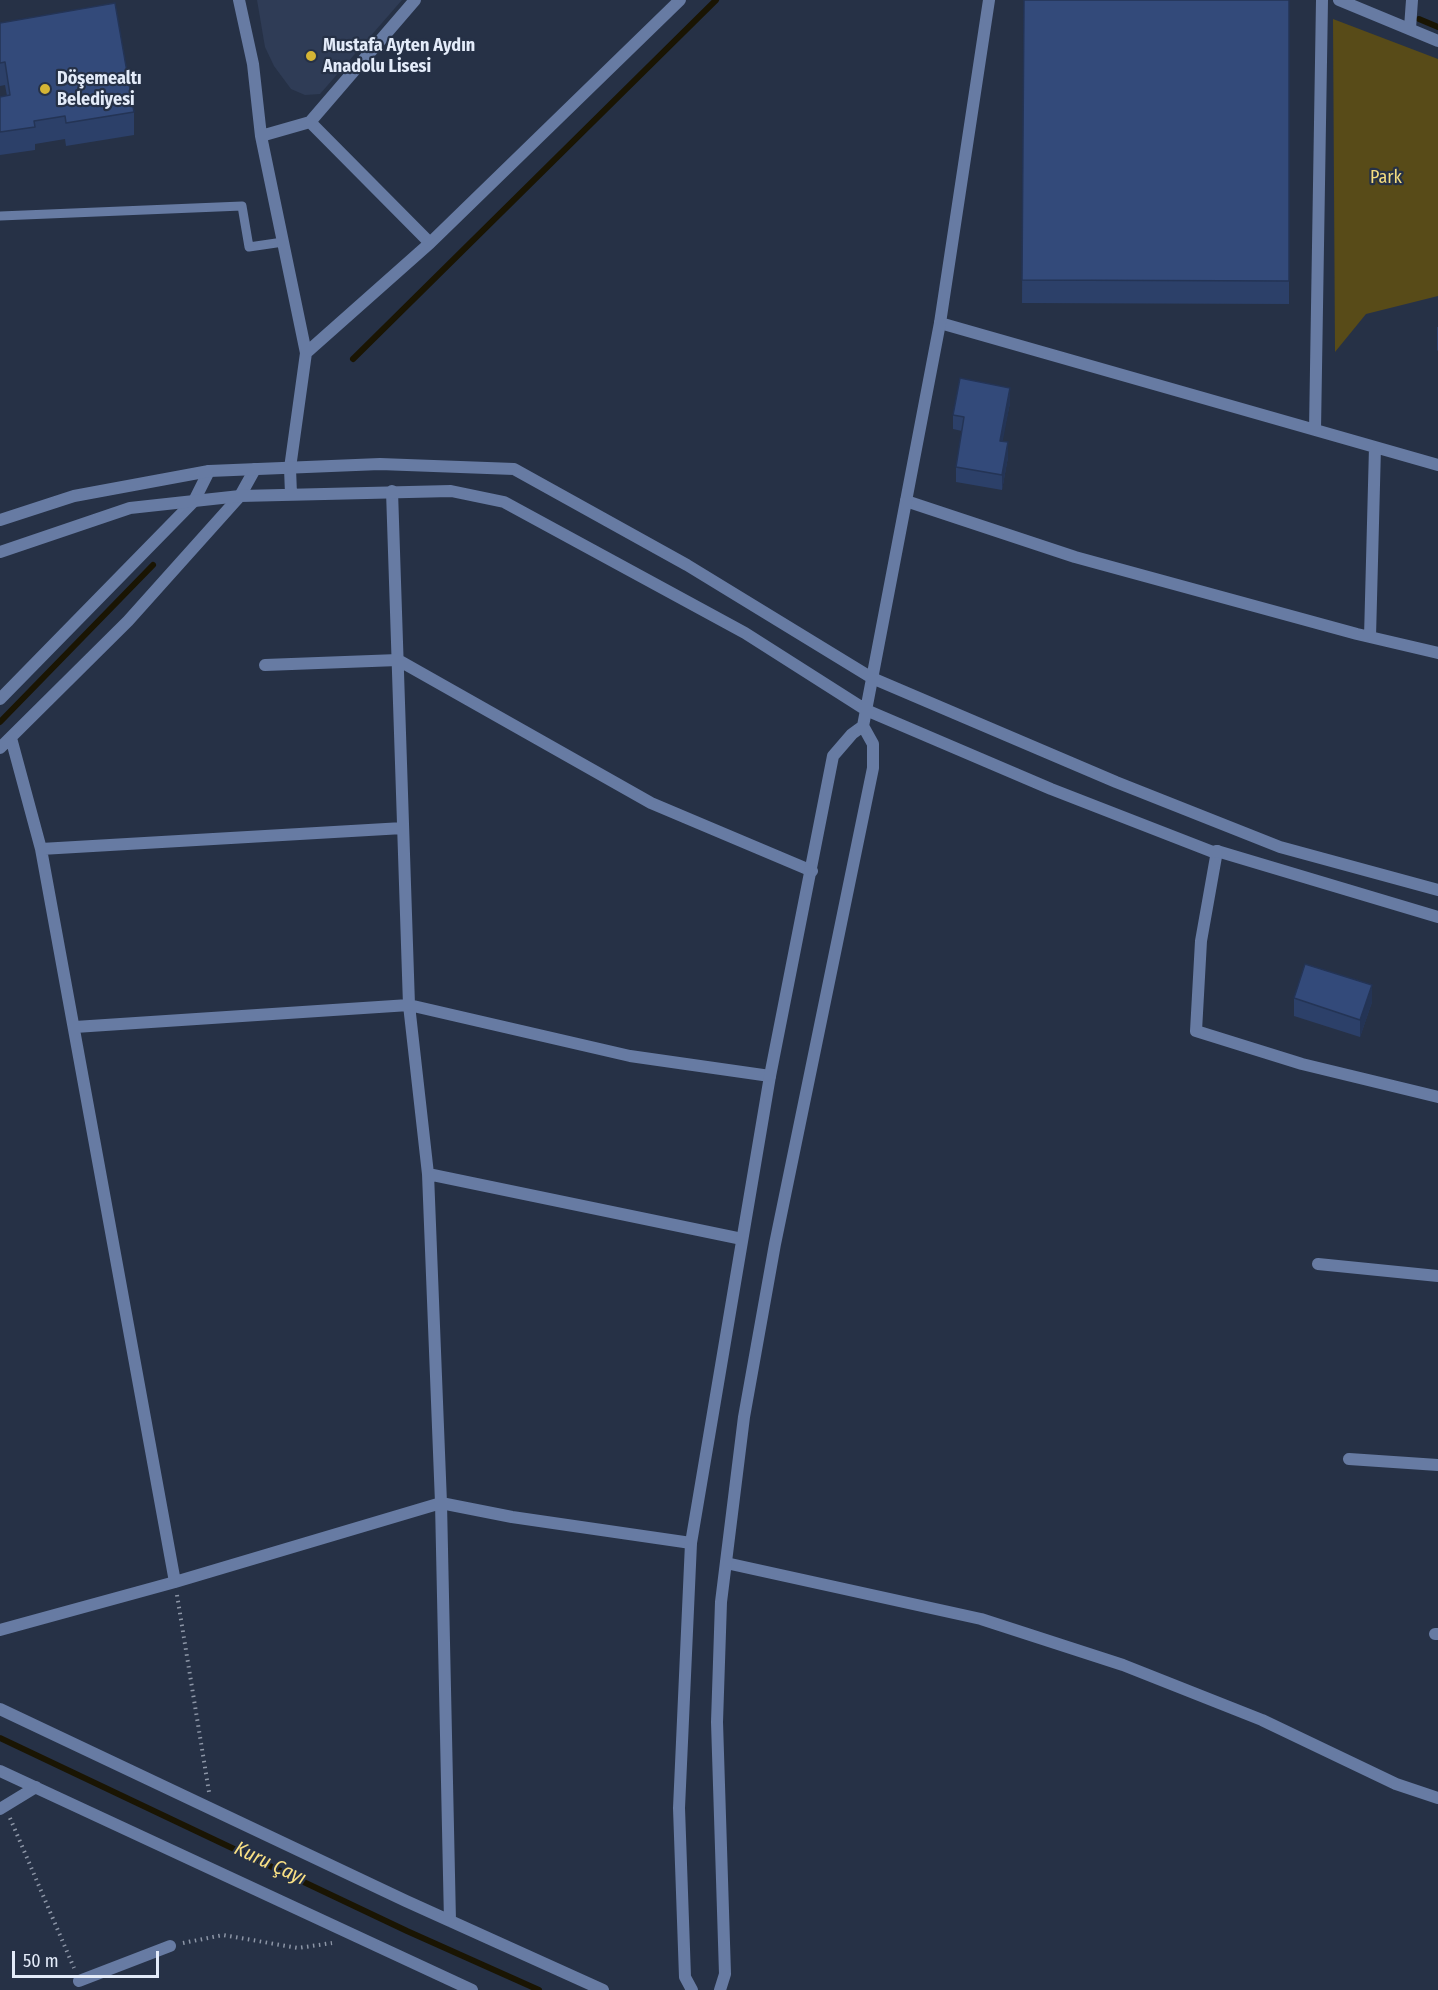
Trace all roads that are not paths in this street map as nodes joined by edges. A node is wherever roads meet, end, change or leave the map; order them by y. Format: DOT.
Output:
graph roads {
  1 [pos="239,0"];
  2 [pos="415,0"];
  3 [pos="680,0"];
  4 [pos="989,0"];
  5 [pos="1322,0"];
  6 [pos="1339,0"];
  7 [pos="1412,0"];
  8 [pos="1410,28"];
  9 [pos="1438,41"];
  10 [pos="310,122"];
  11 [pos="261,136"];
  12 [pos="0,216"];
  13 [pos="283,242"];
  14 [pos="430,243"];
  15 [pos="940,323"];
  16 [pos="306,352"];
  17 [pos="1315,430"];
  18 [pos="1375,447"];
  19 [pos="1438,465"];
  20 [pos="290,468"];
  21 [pos="255,469"];
  22 [pos="209,471"];
  23 [pos="392,491"];
  24 [pos="291,494"];
  25 [pos="240,496"];
  26 [pos="194,501"];
  27 [pos="906,501"];
  28 [pos="0,520"];
  29 [pos="0,552"];
  30 [pos="1370,638"];
  31 [pos="1438,653"];
  32 [pos="398,660"];
  33 [pos="265,665"];
  34 [pos="872,678"];
  35 [pos="0,699"];
  36 [pos="866,710"];
  37 [pos="863,726"];
  38 [pos="11,738"];
  39 [pos="0,748"];
  40 [pos="403,828"];
  41 [pos="42,849"];
  42 [pos="1218,851"];
  43 [pos="812,871"];
  44 [pos="1438,890"];
  45 [pos="1438,917"];
  46 [pos="409,1005"];
  47 [pos="75,1027"];
  48 [pos="770,1076"];
  49 [pos="1438,1097"];
  50 [pos="428,1174"];
  51 [pos="742,1239"];
  52 [pos="1318,1264"];
  53 [pos="1438,1276"];
  54 [pos="1349,1459"];
  55 [pos="1438,1465"];
  56 [pos="441,1503"];
  57 [pos="691,1543"];
  58 [pos="726,1563"];
  59 [pos="175,1582"];
  60 [pos="0,1630"];
  61 [pos="0,1709"];
  62 [pos="0,1771"];
  63 [pos="36,1787"];
  64 [pos="1438,1798"];
  65 [pos="3,1807"];
  66 [pos="450,1921"];
  67 [pos="170,1946"];
  68 [pos="79,1981"];
  69 [pos="472,1990"];
  70 [pos="603,1990"];
  71 [pos="692,1990"];
  72 [pos="720,1990"];
  1 -- 11 [label="street"];
  2 -- 10 [label="street"];
  3 -- 14 [label="street"];
  4 -- 15 [label="street"];
  5 -- 17 [label="street"];
  6 -- 8 [label="street"];
  7 -- 8 [label="street"];
  8 -- 9 [label="street"];
  10 -- 11 [label="street"];
  10 -- 14 [label="street"];
  11 -- 13 [label="street"];
  12 -- 13 [label="lane"];
  13 -- 16 [label="street"];
  14 -- 16 [label="street"];
  15 -- 17 [label="street"];
  15 -- 27 [label="street"];
  16 -- 20 [label="street"];
  17 -- 18 [label="street"];
  18 -- 19 [label="street"];
  18 -- 30 [label="street"];
  20 -- 21 [label="street"];
  20 -- 24 [label="street"];
  20 -- 34 [label="street"];
  21 -- 22 [label="street"];
  21 -- 25 [label="street"];
  22 -- 26 [label="street"];
  22 -- 28 [label="street"];
  23 -- 24 [label="street"];
  23 -- 32 [label="street"];
  23 -- 36 [label="street"];
  24 -- 25 [label="street"];
  25 -- 26 [label="street"];
  25 -- 38 [label="street"];
  26 -- 29 [label="street"];
  26 -- 35 [label="street"];
  27 -- 30 [label="street"];
  27 -- 34 [label="street"];
  30 -- 31 [label="street"];
  32 -- 33 [label="street"];
  32 -- 40 [label="street"];
  32 -- 43 [label="street"];
  34 -- 36 [label="street"];
  34 -- 44 [label="street"];
  36 -- 37 [label="street"];
  36 -- 42 [label="street"];
  37 -- 43 [label="street"];
  37 -- 58 [label="street"];
  38 -- 39 [label="street"];
  38 -- 41 [label="street"];
  40 -- 41 [label="street"];
  40 -- 46 [label="street"];
  41 -- 47 [label="street"];
  42 -- 45 [label="street"];
  42 -- 49 [label="street"];
  43 -- 48 [label="street"];
  46 -- 47 [label="street"];
  46 -- 48 [label="street"];
  46 -- 50 [label="street"];
  47 -- 59 [label="street"];
  48 -- 51 [label="street"];
  50 -- 51 [label="street"];
  50 -- 56 [label="street"];
  51 -- 57 [label="street"];
  52 -- 53 [label="street"];
  54 -- 55 [label="street"];
  56 -- 57 [label="street"];
  56 -- 59 [label="street"];
  56 -- 66 [label="street"];
  57 -- 71 [label="street"];
  58 -- 64 [label="street"];
  58 -- 72 [label="street"];
  59 -- 60 [label="street"];
  61 -- 66 [label="street"];
  62 -- 63 [label="street"];
  63 -- 65 [label="street"];
  63 -- 69 [label="street"];
  66 -- 70 [label="street"];
  67 -- 68 [label="street"];
}
